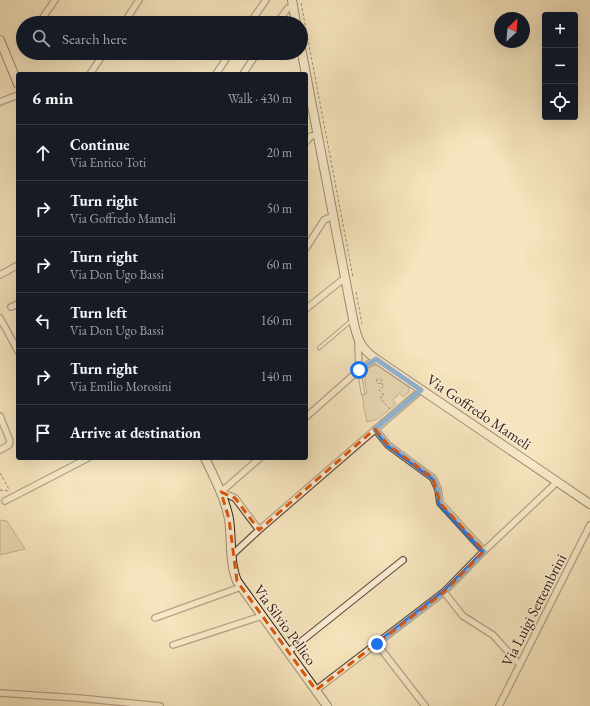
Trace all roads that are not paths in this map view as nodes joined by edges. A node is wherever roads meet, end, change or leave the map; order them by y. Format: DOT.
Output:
graph roads {
  1 [pos="55,0"];
  2 [pos="139,0"];
  3 [pos="266,0"];
  4 [pos="292,3"];
  5 [pos="44,16"];
  6 [pos="129,16"];
  7 [pos="255,16"];
  8 [pos="282,16"];
  9 [pos="295,16"];
  10 [pos="0,40"];
  11 [pos="99,60"];
  12 [pos="225,60"];
  13 [pos="252,60"];
  14 [pos="303,60"];
  15 [pos="91,72"];
  16 [pos="217,72"];
  17 [pos="244,72"];
  18 [pos="306,72"];
  19 [pos="16,79"];
  20 [pos="308,84"];
  21 [pos="16,96"];
  22 [pos="0,102"];
  23 [pos="318,135"];
  24 [pos="308,140"];
  25 [pos="333,216"];
  26 [pos="308,245"];
  27 [pos="16,266"];
  28 [pos="0,275"];
  29 [pos="345,279"];
  30 [pos="16,305"];
  31 [pos="308,306"];
  32 [pos="11,307"];
  33 [pos="0,318"];
  34 [pos="353,319"];
  35 [pos="358,339"];
  36 [pos="16,347"];
  37 [pos="319,348"];
  38 [pos="376,359"];
  39 [pos="359,370"];
  40 [pos="421,390"];
  41 [pos="363,392"];
  42 [pos="308,415"];
  43 [pos="0,416"];
  44 [pos="375,429"];
  45 [pos="0,450"];
  46 [pos="82,460"];
  47 [pos="206,460"];
  48 [pos="258,460"];
  49 [pos="557,482"];
  50 [pos="221,492"];
  51 [pos="4,502"];
  52 [pos="590,504"];
  53 [pos="590,525"];
  54 [pos="259,530"];
  55 [pos="484,552"];
  56 [pos="232,555"];
  57 [pos="403,560"];
  58 [pos="241,587"];
  59 [pos="444,592"];
  60 [pos="262,616"];
  61 [pos="155,618"];
  62 [pos="377,644"];
  63 [pos="173,645"];
  64 [pos="288,652"];
  65 [pos="520,665"];
  66 [pos="316,690"];
  67 [pos="0,694"];
  68 [pos="160,706"];
  69 [pos="327,706"];
  70 [pos="425,706"];
  71 [pos="499,706"];
  1 -- 5 [label="street"];
  2 -- 6 [label="street"];
  3 -- 7 [label="street"];
  4 -- 8 [label="street"];
  4 -- 9 [label="street"];
  10 -- 19 [label="street"];
  11 -- 15 [label="street"];
  12 -- 16 [label="street"];
  13 -- 17 [label="street"];
  14 -- 18 [label="street, Via Goffredo Mameli"];
  20 -- 23 [label="street, Via Goffredo Mameli"];
  21 -- 22 [label="street"];
  23 -- 24 [label="street"];
  23 -- 25 [label="street, Via Goffredo Mameli"];
  25 -- 26 [label="street"];
  25 -- 29 [label="street, Via Goffredo Mameli"];
  27 -- 28 [label="street"];
  29 -- 31 [label="street"];
  29 -- 34 [label="street, Via Goffredo Mameli"];
  30 -- 32 [label="street"];
  33 -- 36 [label="street"];
  34 -- 35 [label="street, Via Goffredo Mameli"];
  34 -- 37 [label="lane"];
  35 -- 38 [label="street, Via Goffredo Mameli"];
  35 -- 39 [label="street, Via Goffredo Mameli"];
  38 -- 39 [label="street"];
  38 -- 40 [label="street, Via Goffredo Mameli"];
  39 -- 41 [label="lane"];
  39 -- 42 [label="street"];
  40 -- 44 [label="street"];
  40 -- 49 [label="street, Via Goffredo Mameli"];
  43 -- 45 [label="street"];
  44 -- 54 [label="street"];
  44 -- 55 [label="street"];
  46 -- 51 [label="street"];
  47 -- 50 [label="street, Via Silvio Pellico"];
  48 -- 50 [label="street"];
  49 -- 52 [label="street, Via Goffredo Mameli"];
  49 -- 55 [label="street"];
  50 -- 54 [label="street"];
  50 -- 56 [label="street, Via Silvio Pellico"];
  53 -- 65 [label="street, Via Luigi Settembrini"];
  54 -- 56 [label="street"];
  55 -- 59 [label="street"];
  56 -- 58 [label="street, Via Silvio Pellico"];
  57 -- 64 [label="street"];
  58 -- 60 [label="street, Via Silvio Pellico"];
  58 -- 61 [label="street"];
  59 -- 62 [label="street"];
  59 -- 65 [label="street"];
  60 -- 63 [label="street"];
  60 -- 64 [label="street, Via Silvio Pellico"];
  62 -- 66 [label="street"];
  62 -- 70 [label="street"];
  64 -- 66 [label="street, Via Silvio Pellico"];
  65 -- 71 [label="street, Via Luigi Settembrini"];
  66 -- 69 [label="street, Via Silvio Pellico"];
  67 -- 68 [label="street"];
}
